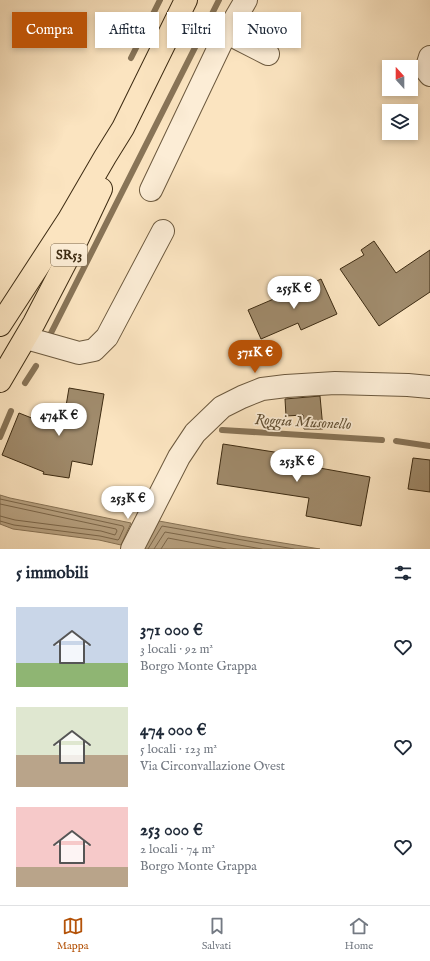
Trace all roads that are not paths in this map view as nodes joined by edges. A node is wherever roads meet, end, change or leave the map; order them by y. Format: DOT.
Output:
graph roads {
  1 [pos="186,0"];
  2 [pos="246,0"];
  3 [pos="227,32"];
  4 [pos="268,54"];
  5 [pos="430,57"];
  6 [pos="430,75"];
  7 [pos="123,128"];
  8 [pos="151,190"];
  9 [pos="163,231"];
  10 [pos="0,326"];
  11 [pos="26,338"];
  12 [pos="0,381"];
  13 [pos="430,387"];
  14 [pos="132,549"];
  1 -- 7 [label="main road, SR53"];
  2 -- 3 [label="street"];
  3 -- 4 [label="street"];
  3 -- 8 [label="street"];
  5 -- 6 [label="street"];
  7 -- 10 [label="main road, SR53"];
  7 -- 11 [label="main road, SR53"];
  9 -- 11 [label="street"];
  11 -- 12 [label="main road, SR53"];
  13 -- 14 [label="street"];
}
